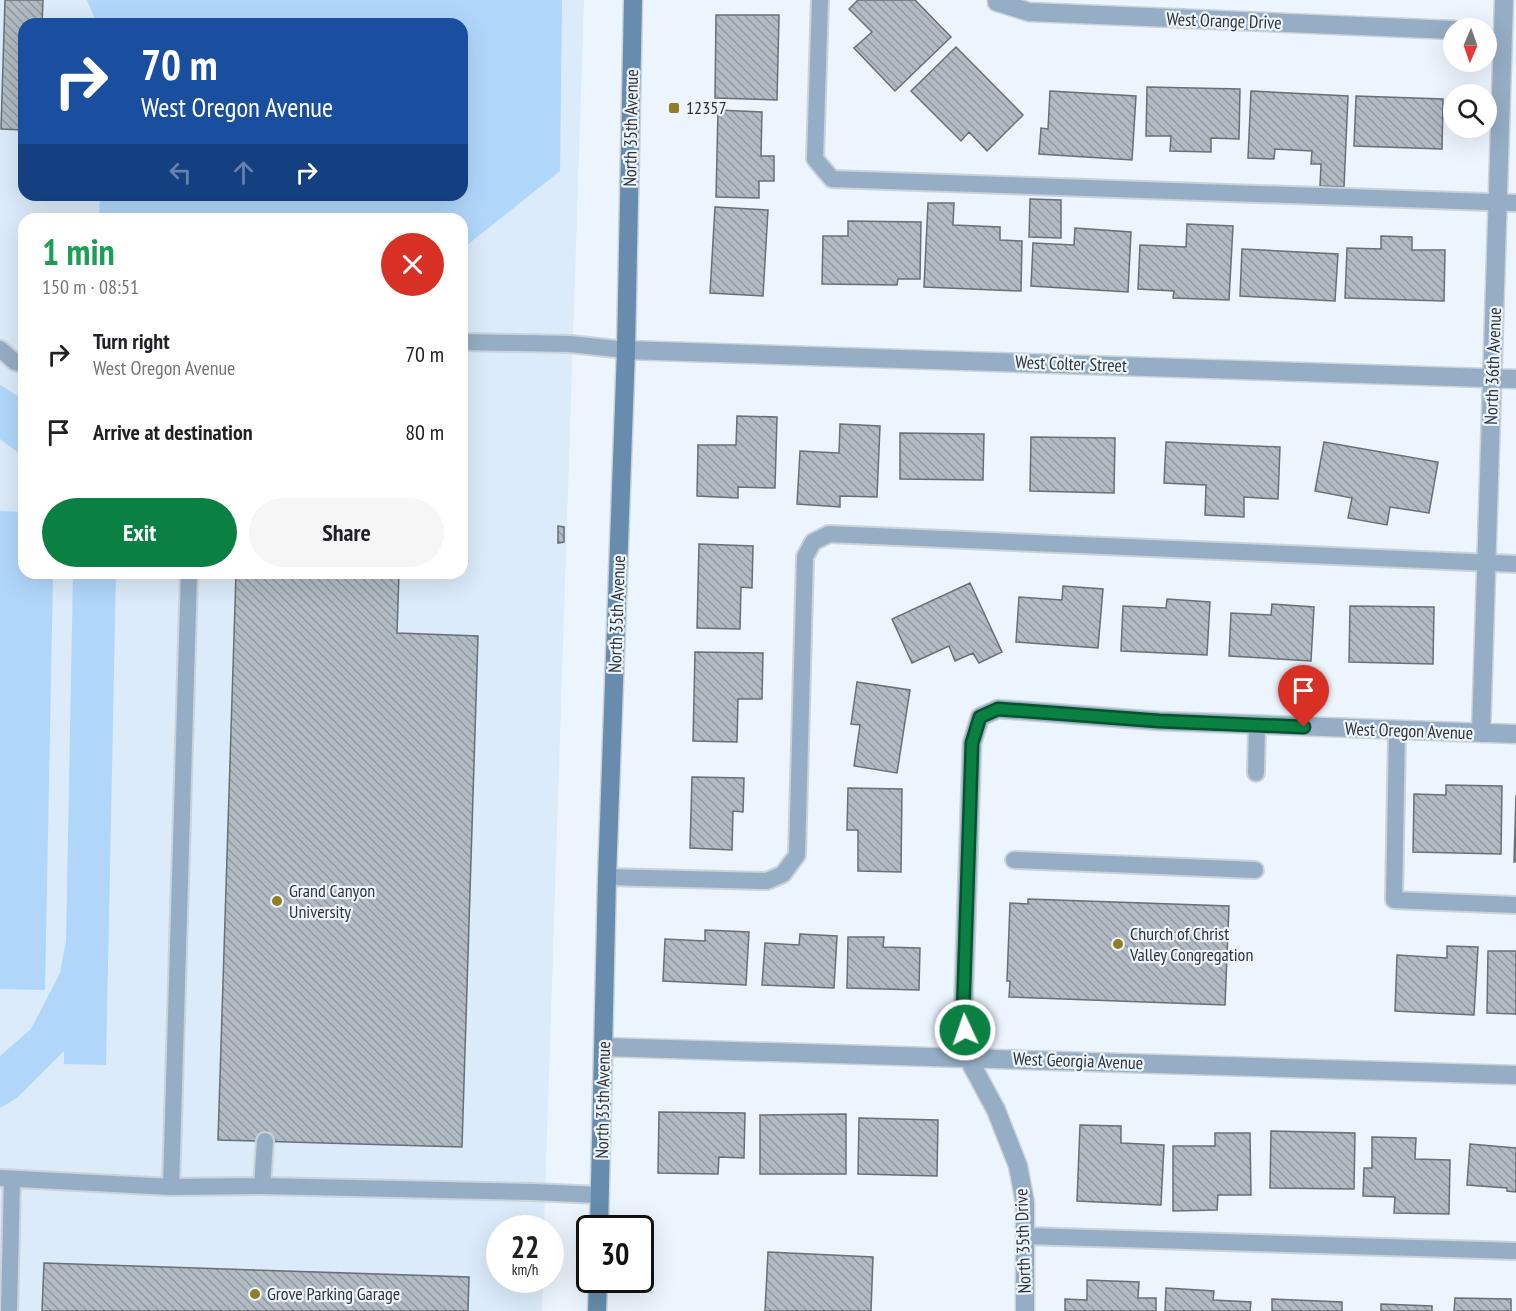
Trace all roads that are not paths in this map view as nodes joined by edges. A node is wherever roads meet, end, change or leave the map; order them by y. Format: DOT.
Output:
graph roads {
  1 [pos="633,0"];
  2 [pos="820,0"];
  3 [pos="1504,0"];
  4 [pos="997,1"];
  5 [pos="1502,29"];
  6 [pos="1443,30"];
  7 [pos="1507,203"];
  8 [pos="468,342"];
  9 [pos="0,349"];
  10 [pos="626,351"];
  11 [pos="18,363"];
  12 [pos="1492,378"];
  13 [pos="1516,379"];
  14 [pos="1486,563"];
  15 [pos="1516,564"];
  16 [pos="189,579"];
  17 [pos="980,717"];
  18 [pos="1257,725"];
  19 [pos="1397,731"];
  20 [pos="1481,733"];
  21 [pos="1516,734"];
  22 [pos="1256,773"];
  23 [pos="1014,860"];
  24 [pos="1255,870"];
  25 [pos="607,877"];
  26 [pos="1516,905"];
  27 [pos="604,1047"];
  28 [pos="968,1058"];
  29 [pos="1516,1075"];
  30 [pos="265,1141"];
  31 [pos="6,1179"];
  32 [pos="262,1186"];
  33 [pos="171,1187"];
  34 [pos="600,1195"];
  35 [pos="599,1215"];
  36 [pos="1026,1236"];
  37 [pos="1516,1251"];
  38 [pos="598,1293"];
  39 [pos="9,1311"];
  40 [pos="597,1311"];
  41 [pos="1025,1311"];
  1 -- 10 [label="main road, North 35th Avenue"];
  2 -- 7 [label="lane"];
  3 -- 5 [label="street, North 36th Avenue"];
  4 -- 6 [label="street, West Orange Drive"];
  5 -- 7 [label="street, North 36th Avenue"];
  7 -- 12 [label="street, North 36th Avenue"];
  8 -- 10 [label="lane"];
  9 -- 11 [label="lane"];
  10 -- 12 [label="street, West Colter Street"];
  10 -- 25 [label="main road, North 35th Avenue"];
  12 -- 13 [label="street, West Colter Street"];
  12 -- 14 [label="street, North 36th Avenue"];
  14 -- 15 [label="lane"];
  14 -- 20 [label="street, North 36th Avenue"];
  14 -- 25 [label="lane"];
  16 -- 33 [label="lane"];
  17 -- 18 [label="street, West Oregon Avenue"];
  17 -- 28 [label="street, North 35th Drive"];
  18 -- 19 [label="street, West Oregon Avenue"];
  18 -- 22 [label="lane"];
  19 -- 20 [label="street, West Oregon Avenue"];
  19 -- 26 [label="lane"];
  20 -- 21 [label="street, West Oregon Avenue"];
  23 -- 24 [label="lane"];
  25 -- 27 [label="main road, North 35th Avenue"];
  27 -- 28 [label="street, West Georgia Avenue"];
  27 -- 34 [label="main road, North 35th Avenue"];
  28 -- 29 [label="street, West Georgia Avenue"];
  28 -- 36 [label="street, North 35th Drive"];
  30 -- 32 [label="lane"];
  31 -- 33 [label="lane"];
  31 -- 39 [label="lane"];
  32 -- 33 [label="lane"];
  32 -- 34 [label="lane"];
  34 -- 35 [label="main road, North 35th Avenue"];
  36 -- 37 [label="lane"];
  36 -- 41 [label="street, North 35th Drive"];
  38 -- 40 [label="main road"];
}
